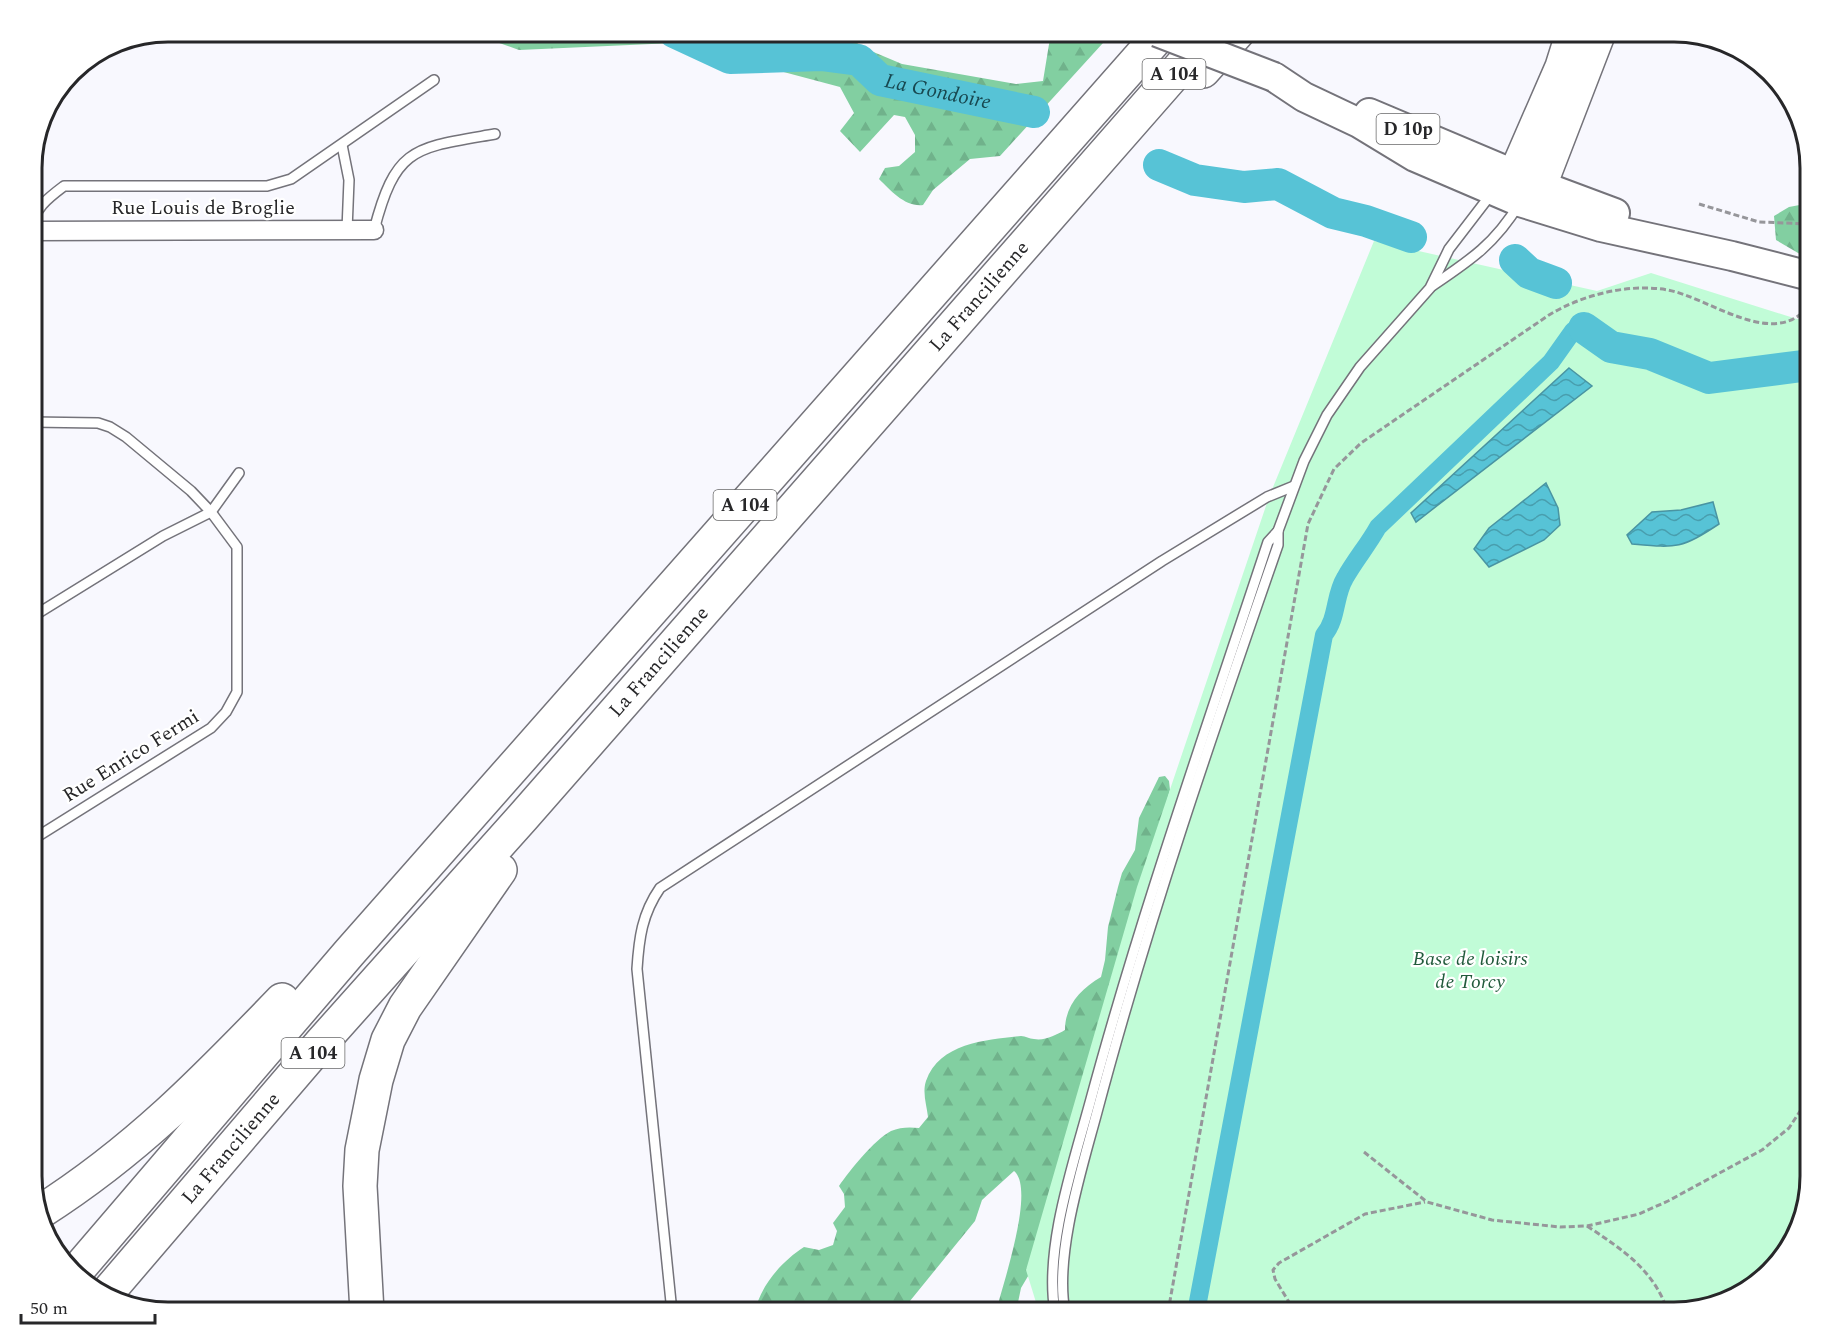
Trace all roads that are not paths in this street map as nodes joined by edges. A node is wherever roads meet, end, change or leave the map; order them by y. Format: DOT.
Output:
graph roads {
  1 [pos="1146,42"];
  2 [pos="1155,42"];
  3 [pos="1202,42"];
  4 [pos="1229,42"];
  5 [pos="1570,42"];
  6 [pos="1594,42"];
  7 [pos="434,80"];
  8 [pos="1137,116"];
  9 [pos="495,134"];
  10 [pos="342,145"];
  11 [pos="1517,188"];
  12 [pos="42,203"];
  13 [pos="42,230"];
  14 [pos="346,230"];
  15 [pos="374,230"];
  16 [pos="1800,273"];
  17 [pos="1430,288"];
  18 [pos="42,422"];
  19 [pos="239,473"];
  20 [pos="1294,486"];
  21 [pos="211,512"];
  22 [pos="1278,531"];
  23 [pos="42,611"];
  24 [pos="523,817"];
  25 [pos="42,834"];
  26 [pos="349,953"];
  27 [pos="46,1208"];
  28 [pos="81,1266"];
  29 [pos="111,1288"];
  30 [pos="366,1302"];
  31 [pos="671,1302"];
  32 [pos="1055,1302"];
  33 [pos="1065,1302"];
  1 -- 26 [label="highway, La Francilienne / A 104"];
  2 -- 11 [label="main road, D 10p, bridge"];
  3 -- 8 [label="highway, La Francilienne / A 104"];
  4 -- 8 [label="highway"];
  5 -- 11 [label="highway"];
  6 -- 11 [label="highway"];
  7 -- 10 [label="lane"];
  8 -- 24 [label="highway, La Francilienne / A 104"];
  9 -- 15 [label="lane"];
  10 -- 12 [label="lane"];
  10 -- 14 [label="lane"];
  11 -- 16 [label="main road, D 10p"];
  11 -- 17 [label="lane"];
  11 -- 17 [label="lane"];
  13 -- 14 [label="street, Rue Louis de Broglie"];
  14 -- 15 [label="street, Rue Louis de Broglie"];
  17 -- 20 [label="lane"];
  18 -- 21 [label="lane"];
  19 -- 21 [label="lane"];
  20 -- 22 [label="lane"];
  20 -- 31 [label="lane"];
  21 -- 23 [label="lane"];
  21 -- 25 [label="lane, Rue Enrico Fermi"];
  22 -- 32 [label="lane"];
  22 -- 33 [label="lane"];
  24 -- 29 [label="highway, La Francilienne / A 104"];
  24 -- 30 [label="highway"];
  26 -- 27 [label="highway"];
  26 -- 28 [label="highway, La Francilienne / A 104"];
}
